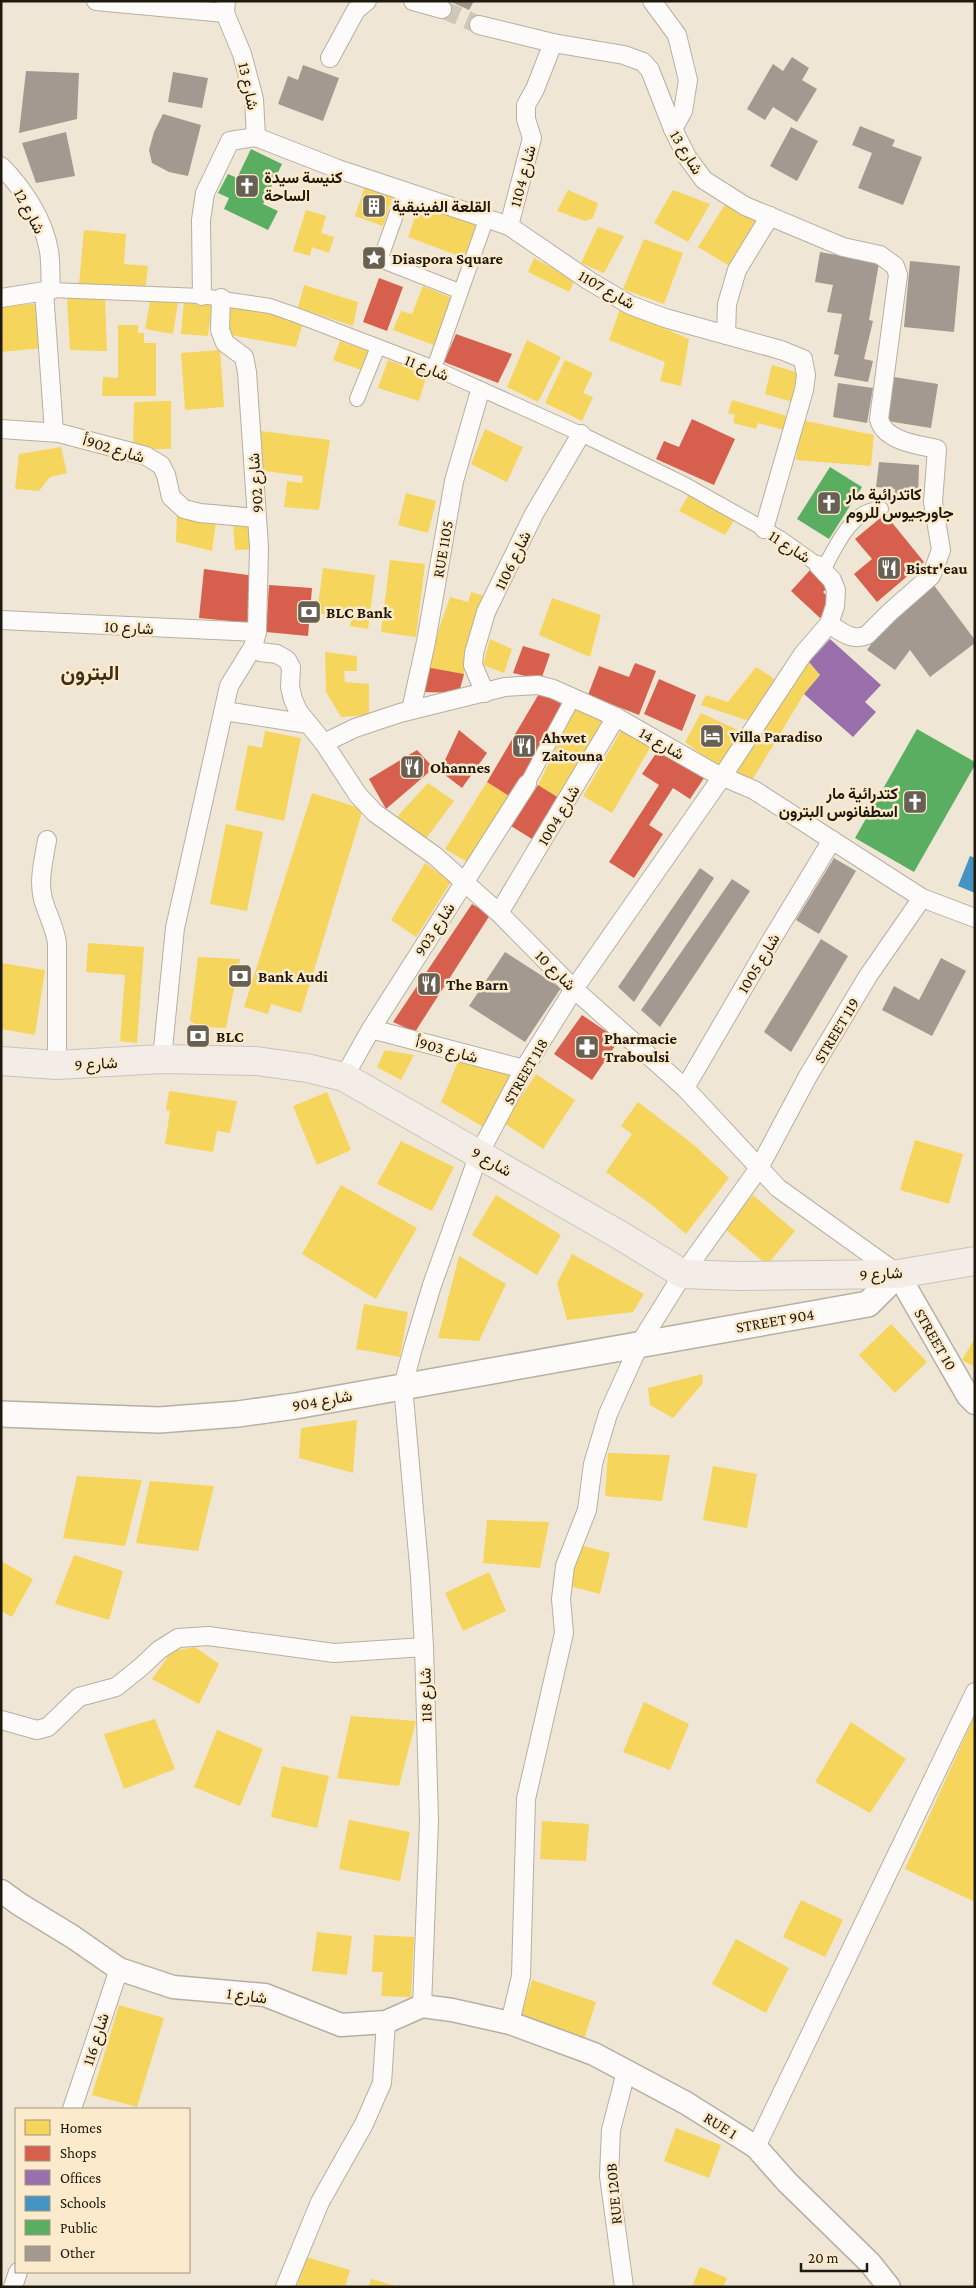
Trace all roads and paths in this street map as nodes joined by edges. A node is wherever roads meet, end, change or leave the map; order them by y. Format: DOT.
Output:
graph roads {
  1 [pos="96,1"];
  2 [pos="367,1"];
  3 [pos="413,1"];
  4 [pos="652,1"];
  5 [pos="226,7"];
  6 [pos="442,9"];
  7 [pos="479,24"];
  8 [pos="553,43"];
  9 [pos="330,58"];
  10 [pos="673,129"];
  11 [pos="256,137"];
  12 [pos="1,166"];
  13 [pos="405,190"];
  14 [pos="770,216"];
  15 [pos="487,217"];
  16 [pos="509,226"];
  17 [pos="48,290"];
  18 [pos="460,291"];
  19 [pos="202,296"];
  20 [pos="1,298"];
  21 [pos="222,298"];
  22 [pos="726,335"];
  23 [pos="378,347"];
  24 [pos="434,368"];
  25 [pos="480,391"];
  26 [pos="357,398"];
  27 [pos="1,429"];
  28 [pos="54,432"];
  29 [pos="581,434"];
  30 [pos="881,509"];
  31 [pos="257,518"];
  32 [pos="764,529"];
  33 [pos="821,567"];
  34 [pos="1,620"];
  35 [pos="829,624"];
  36 [pos="255,640"];
  37 [pos="485,693"];
  38 [pos="573,698"];
  39 [pos="411,710"];
  40 [pos="224,711"];
  41 [pos="616,717"];
  42 [pos="308,724"];
  43 [pos="324,743"];
  44 [pos="722,777"];
  45 [pos="527,784"];
  46 [pos="47,840"];
  47 [pos="832,840"];
  48 [pos="465,882"];
  49 [pos="922,898"];
  50 [pos="499,913"];
  51 [pos="975,918"];
  52 [pos="574,989"];
  53 [pos="371,1029"];
  54 [pos="162,1059"];
  55 [pos="1,1061"];
  56 [pos="57,1065"];
  57 [pos="524,1069"];
  58 [pos="344,1077"];
  59 [pos="685,1088"];
  60 [pos="479,1154"];
  61 [pos="759,1168"];
  62 [pos="975,1261"];
  63 [pos="682,1274"];
  64 [pos="898,1274"];
  65 [pos="640,1343"];
  66 [pos="403,1386"];
  67 [pos="975,1403"];
  68 [pos="1,1414"];
  69 [pos="424,1647"];
  70 [pos="975,1692"];
  71 [pos="1,1720"];
  72 [pos="1,1891"];
  73 [pos="119,1969"];
  74 [pos="422,2006"];
  75 [pos="386,2022"];
  76 [pos="510,2023"];
  77 [pos="626,2072"];
  78 [pos="72,2108"];
  79 [pos="756,2147"];
  80 [pos="18,2273"];
  81 [pos="13,2287"];
  82 [pos="285,2287"];
  83 [pos="624,2287"];
  84 [pos="889,2287"];
  1 -- 5 [label="street"];
  2 -- 9 [label="street"];
  3 -- 6 [label="street"];
  4 -- 10 [label="street"];
  5 -- 11 [label="street, شارع 13"];
  7 -- 8 [label="street"];
  8 -- 10 [label="street, شارع 13"];
  8 -- 16 [label="street, شارع 1104"];
  10 -- 14 [label="street, شارع 13"];
  11 -- 13 [label="street, شارع 1107"];
  11 -- 19 [label="street"];
  12 -- 17 [label="street, شارع 12"];
  13 -- 15 [label="street, شارع 1107"];
  13 -- 18 [label="street"];
  14 -- 22 [label="street"];
  14 -- 35 [label="street, شارع 13"];
  15 -- 16 [label="street, شارع 1107"];
  15 -- 18 [label="street"];
  16 -- 22 [label="street, شارع 1107"];
  17 -- 19 [label="street, شارع 11"];
  17 -- 20 [label="street, شارع 11"];
  17 -- 28 [label="street, شارع 12"];
  18 -- 24 [label="street"];
  19 -- 21 [label="street, شارع 11"];
  21 -- 23 [label="street, شارع 11"];
  21 -- 31 [label="street, شارع 902"];
  22 -- 32 [label="street, شارع 1107"];
  23 -- 24 [label="street, شارع 11"];
  23 -- 26 [label="street"];
  24 -- 25 [label="street, شارع 11"];
  25 -- 29 [label="street, شارع 11"];
  25 -- 39 [label="street, RUE 1105"];
  27 -- 28 [label="street, شارع 902أ"];
  28 -- 31 [label="street, شارع 902أ"];
  29 -- 32 [label="street, شارع 11"];
  29 -- 37 [label="street, شارع 1106"];
  30 -- 33 [label="street"];
  31 -- 36 [label="street, شارع 902"];
  32 -- 33 [label="street, شارع 11"];
  33 -- 35 [label="street"];
  34 -- 36 [label="street, شارع 10"];
  35 -- 44 [label="street"];
  36 -- 40 [label="street"];
  36 -- 42 [label="street, شارع 10"];
  37 -- 38 [label="street, شارع 14"];
  37 -- 39 [label="street, شارع 14"];
  38 -- 41 [label="street, شارع 14"];
  38 -- 45 [label="street"];
  39 -- 43 [label="street, شارع 14"];
  40 -- 42 [label="street"];
  40 -- 54 [label="street"];
  41 -- 44 [label="street, شارع 14"];
  41 -- 50 [label="street, شارع 1004"];
  42 -- 43 [label="street, شارع 10"];
  43 -- 48 [label="street, شارع 10"];
  44 -- 47 [label="street, شارع 14"];
  44 -- 52 [label="street, STREET 118"];
  45 -- 48 [label="street, شارع 903"];
  46 -- 56 [label="street"];
  47 -- 49 [label="street, شارع 14"];
  47 -- 59 [label="street, شارع 1005"];
  48 -- 50 [label="street, شارع 10"];
  48 -- 53 [label="street, شارع 903"];
  49 -- 51 [label="street, شارع 14"];
  49 -- 61 [label="street, STREET 119"];
  50 -- 52 [label="street, شارع 10"];
  52 -- 57 [label="street, STREET 118"];
  52 -- 59 [label="street, شارع 10"];
  53 -- 57 [label="street, شارع 903أ"];
  53 -- 58 [label="street, شارع 903"];
  54 -- 56 [label="main road, شارع 9"];
  54 -- 58 [label="main road, شارع 9"];
  55 -- 56 [label="main road, شارع 9"];
  57 -- 60 [label="street, STREET 118"];
  58 -- 60 [label="main road, شارع 9"];
  59 -- 61 [label="street, شارع 10"];
  60 -- 63 [label="main road, شارع 9"];
  60 -- 66 [label="street, STREET 118"];
  61 -- 63 [label="street, STREET 119"];
  61 -- 64 [label="street, شارع 10"];
  62 -- 64 [label="main road, شارع 9"];
  63 -- 64 [label="main road, شارع 9"];
  63 -- 65 [label="street, STREET 119"];
  64 -- 65 [label="main road, STREET 904"];
  64 -- 67 [label="street, STREET 10"];
  65 -- 66 [label="main road, شارع 904"];
  65 -- 76 [label="street, STREET 119"];
  66 -- 68 [label="main road, شارع 904"];
  66 -- 69 [label="street, شارع 118"];
  69 -- 71 [label="street"];
  69 -- 74 [label="street, شارع 118"];
  70 -- 79 [label="street"];
  72 -- 73 [label="street, شارع 1"];
  73 -- 75 [label="street, شارع 1"];
  73 -- 78 [label="street, شارع 116"];
  74 -- 75 [label="street, شارع 1"];
  74 -- 76 [label="street"];
  75 -- 82 [label="street"];
  76 -- 77 [label="street, RUE 1"];
  77 -- 79 [label="street, RUE 1"];
  77 -- 83 [label="street, RUE 120B"];
  79 -- 84 [label="street, RUE 1"];
  80 -- 81 [label="street"];
}
